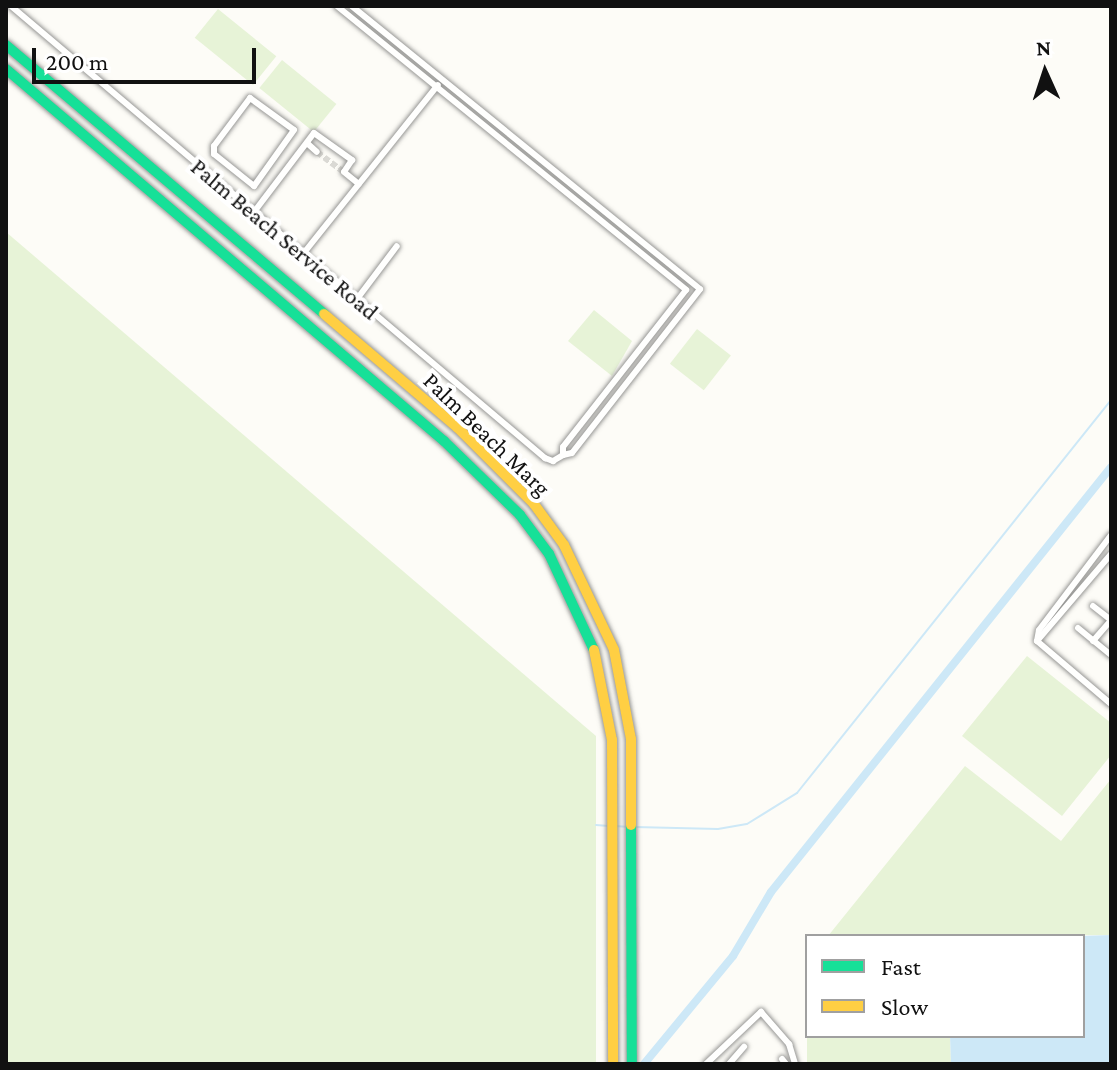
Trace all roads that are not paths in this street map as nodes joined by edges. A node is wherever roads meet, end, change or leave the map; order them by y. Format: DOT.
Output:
graph roads {
  1 [pos="11,6"];
  2 [pos="337,6"];
  3 [pos="352,6"];
  4 [pos="6,45"];
  5 [pos="6,69"];
  6 [pos="442,80"];
  7 [pos="437,87"];
  8 [pos="307,143"];
  9 [pos="317,152"];
  10 [pos="223,162"];
  11 [pos="210,175"];
  12 [pos="359,184"];
  13 [pos="254,212"];
  14 [pos="397,246"];
  15 [pos="303,254"];
  16 [pos="700,289"];
  17 [pos="686,290"];
  18 [pos="357,299"];
  19 [pos="563,455"];
  20 [pos="1111,535"];
  21 [pos="1111,554"];
  22 [pos="1093,606"];
  23 [pos="1111,620"];
  24 [pos="1078,628"];
  25 [pos="1037,641"];
  26 [pos="1093,641"];
  27 [pos="1111,655"];
  28 [pos="1111,704"];
  29 [pos="744,1047"];
  30 [pos="613,1064"];
  31 [pos="632,1064"];
  32 [pos="706,1064"];
  33 [pos="729,1064"];
  34 [pos="795,1064"];
  1 -- 11 [label="street, Palm Beach Service Road"];
  2 -- 7 [label="street"];
  3 -- 6 [label="street"];
  4 -- 31 [label="main road, Palm Beach Marg"];
  5 -- 30 [label="main road, Palm Beach Marg"];
  6 -- 7 [label="street"];
  6 -- 16 [label="street"];
  7 -- 12 [label="street"];
  7 -- 17 [label="street"];
  8 -- 9 [label="street"];
  8 -- 12 [label="street"];
  8 -- 13 [label="street"];
  10 -- 10 [label="street"];
  10 -- 11 [label="street"];
  11 -- 13 [label="street, Palm Beach Service Road"];
  12 -- 15 [label="street"];
  13 -- 15 [label="street, Palm Beach Service Road"];
  14 -- 18 [label="street"];
  15 -- 18 [label="street, Palm Beach Service Road"];
  16 -- 17 [label="street"];
  16 -- 19 [label="street"];
  17 -- 19 [label="street"];
  18 -- 19 [label="street, Palm Beach Service Road"];
  20 -- 25 [label="street"];
  21 -- 25 [label="street"];
  22 -- 23 [label="street"];
  23 -- 26 [label="street"];
  24 -- 26 [label="street"];
  25 -- 28 [label="street"];
  26 -- 27 [label="street"];
  29 -- 33 [label="street"];
  32 -- 34 [label="street"];
}
